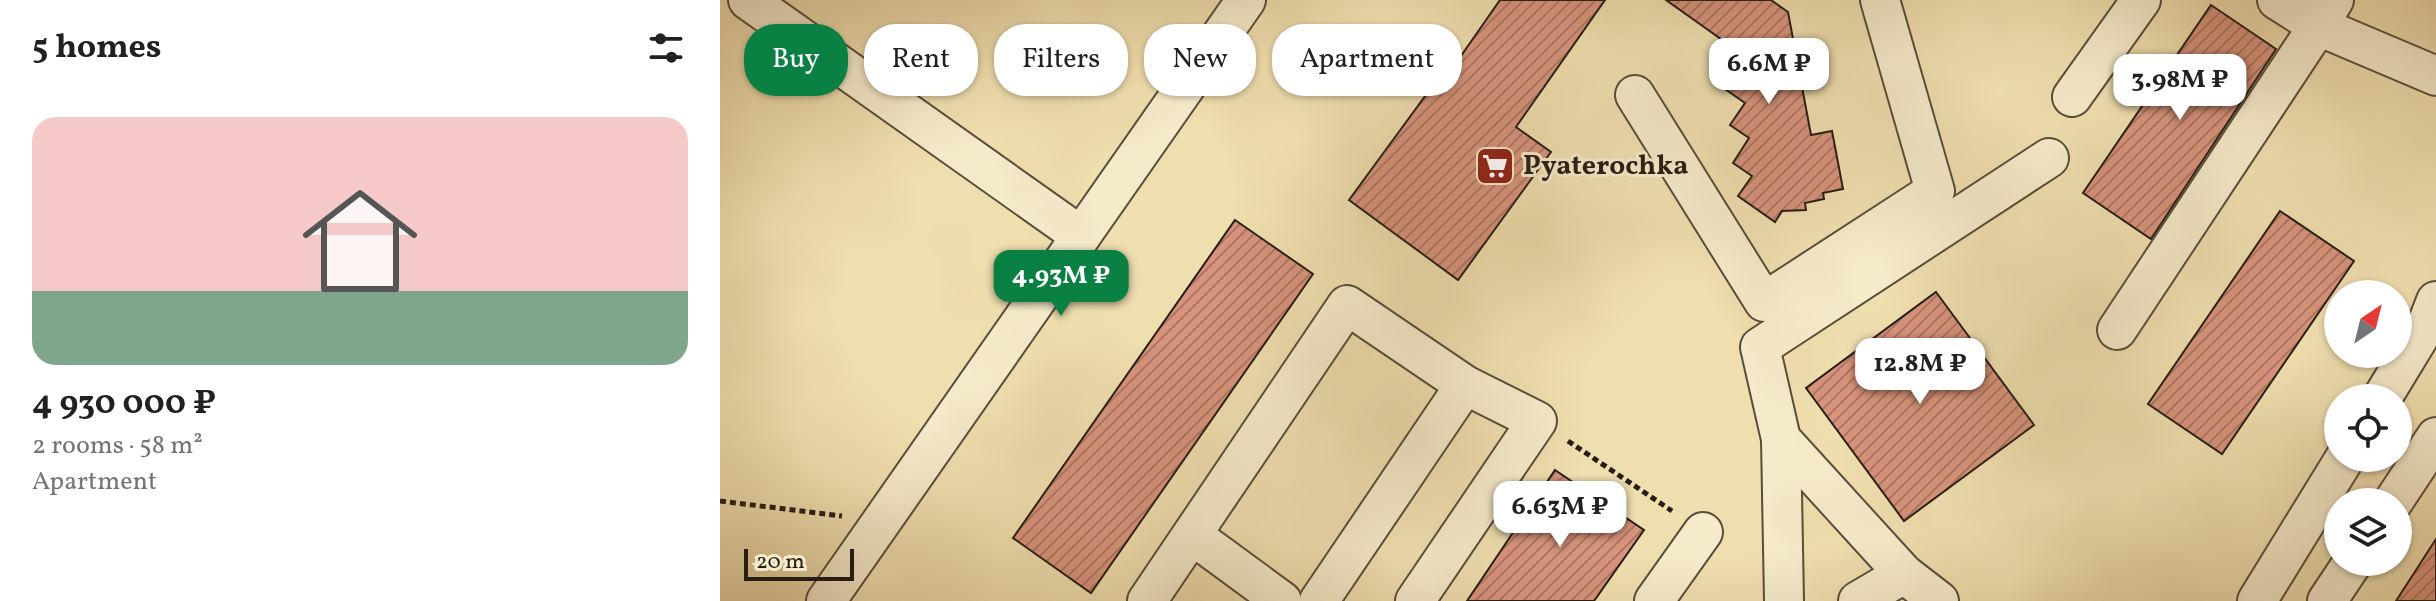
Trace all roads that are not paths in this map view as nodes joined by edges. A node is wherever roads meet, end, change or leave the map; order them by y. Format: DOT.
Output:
graph roads {
  1 [pos="748,0"];
  2 [pos="1246,0"];
  3 [pos="1880,0"];
  4 [pos="2141,0"];
  5 [pos="2277,0"];
  6 [pos="2326,13"];
  7 [pos="2436,76"];
  8 [pos="1635,95"];
  9 [pos="2072,97"];
  10 [pos="2049,158"];
  11 [pos="1081,236"];
  12 [pos="2436,301"];
  13 [pos="2117,330"];
  14 [pos="2391,384"];
  15 [pos="1465,385"];
  16 [pos="2436,437"];
  17 [pos="1781,439"];
  18 [pos="2336,472"];
  19 [pos="2402,488"];
  20 [pos="1703,532"];
  21 [pos="1192,535"];
  22 [pos="1904,574"];
  23 [pos="2344,576"];
  24 [pos="826,601"];
  25 [pos="1147,601"];
  26 [pos="1282,601"];
  27 [pos="1319,601"];
  28 [pos="1415,601"];
  29 [pos="1654,601"];
  30 [pos="1784,601"];
  31 [pos="1858,601"];
  32 [pos="1939,601"];
  33 [pos="2257,601"];
  34 [pos="2327,601"];
  1 -- 11 [label="street"];
  2 -- 11 [label="street"];
  3 -- 8 [label="street"];
  4 -- 9 [label="street"];
  5 -- 6 [label="street"];
  6 -- 7 [label="street"];
  6 -- 13 [label="street"];
  10 -- 17 [label="street"];
  11 -- 24 [label="street"];
  12 -- 14 [label="street"];
  15 -- 21 [label="street"];
  15 -- 27 [label="street"];
  15 -- 28 [label="street"];
  16 -- 19 [label="street"];
  17 -- 22 [label="street"];
  17 -- 30 [label="street"];
  18 -- 33 [label="street"];
  20 -- 29 [label="street"];
  21 -- 25 [label="street"];
  21 -- 26 [label="street"];
  22 -- 31 [label="street"];
  22 -- 32 [label="street"];
  23 -- 34 [label="street"];
}
